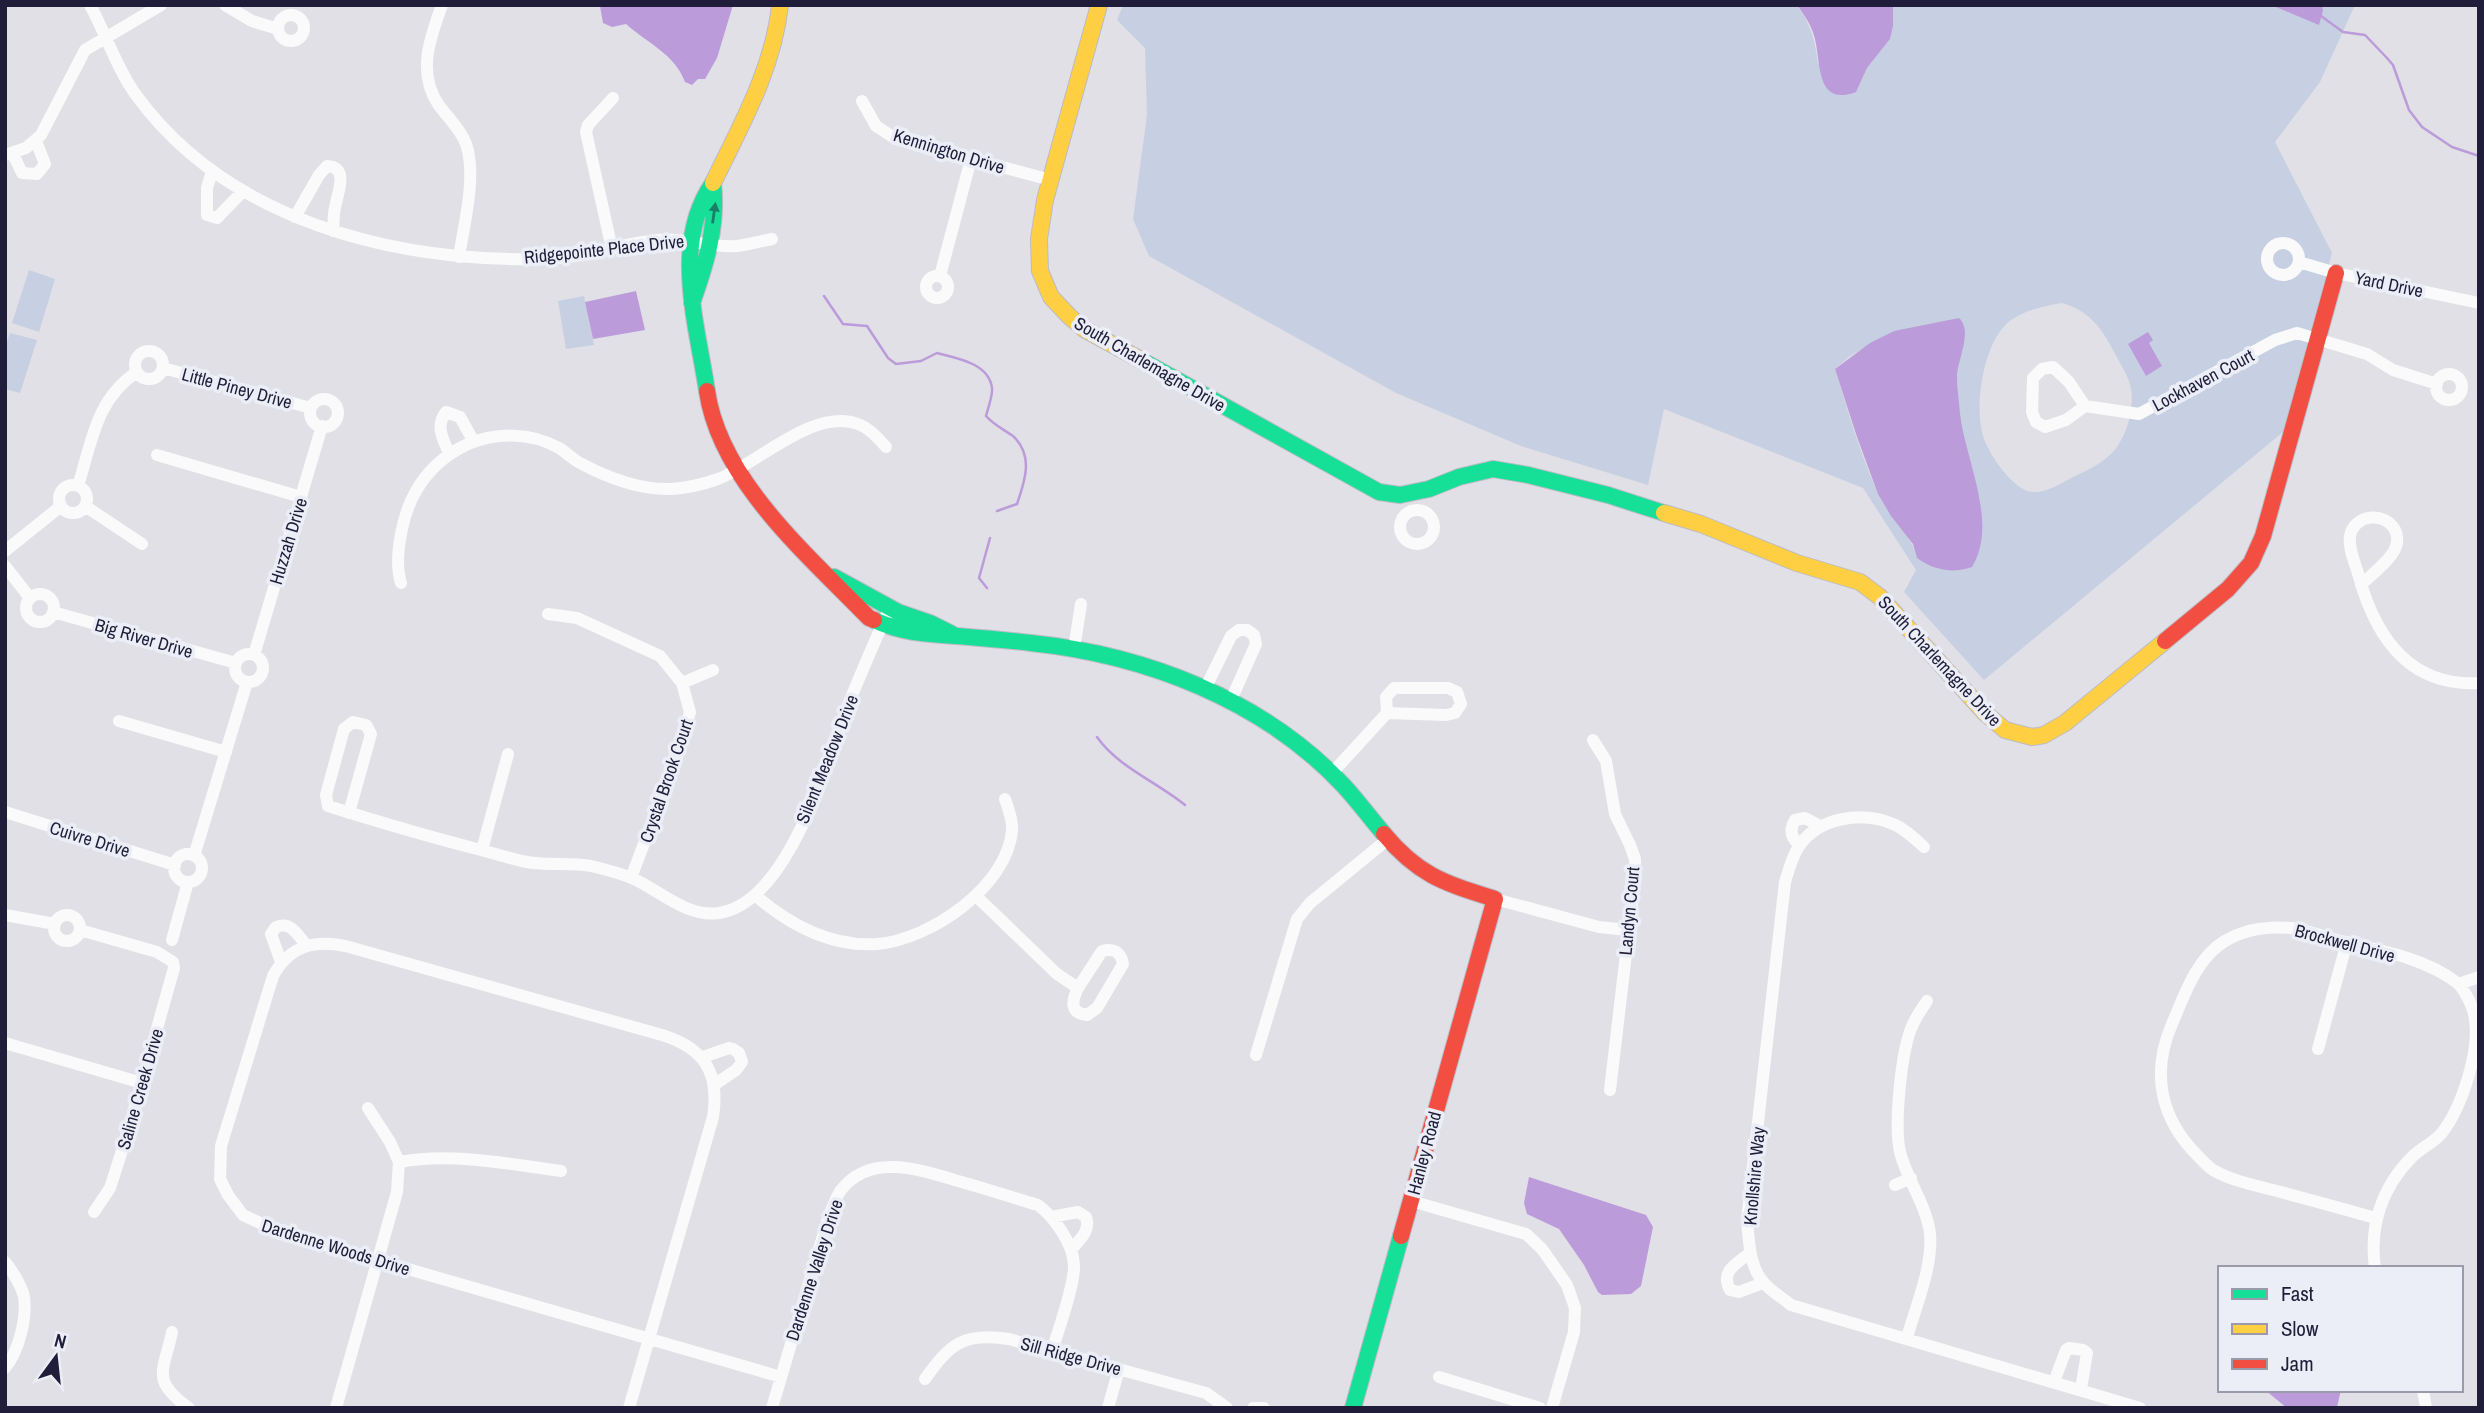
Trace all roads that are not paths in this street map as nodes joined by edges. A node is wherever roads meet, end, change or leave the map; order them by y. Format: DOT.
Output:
graph roads {
  1 [pos="90,5"];
  2 [pos="161,5"];
  3 [pos="225,5"];
  4 [pos="442,5"];
  5 [pos="780,5"];
  6 [pos="1099,5"];
  7 [pos="278,29"];
  8 [pos="105,37"];
  9 [pos="613,97"];
  10 [pos="862,101"];
  11 [pos="36,141"];
  12 [pos="9,154"];
  13 [pos="971,159"];
  14 [pos="212,171"];
  15 [pos="1051,180"];
  16 [pos="713,183"];
  17 [pos="243,192"];
  18 [pos="295,217"];
  19 [pos="333,231"];
  20 [pos="772,239"];
  21 [pos="692,240"];
  22 [pos="709,244"];
  23 [pos="612,249"];
  24 [pos="459,257"];
  25 [pos="2300,262"];
  26 [pos="2336,273"];
  27 [pos="940,276"];
  28 [pos="692,303"];
  29 [pos="2479,303"];
  30 [pos="2319,339"];
  31 [pos="163,368"];
  32 [pos="137,372"];
  33 [pos="2437,384"];
  34 [pos="2085,406"];
  35 [pos="312,408"];
  36 [pos="322,426"];
  37 [pos="474,442"];
  38 [pos="886,447"];
  39 [pos="449,453"];
  40 [pos="157,455"];
  41 [pos="738,467"];
  42 [pos="78,486"];
  43 [pos="1413,493"];
  44 [pos="301,497"];
  45 [pos="61,506"];
  46 [pos="85,506"];
  47 [pos="1414,511"];
  48 [pos="142,544"];
  49 [pos="5,551"];
  50 [pos="5,566"];
  51 [pos="828,574"];
  52 [pos="401,583"];
  53 [pos="2361,585"];
  54 [pos="30,598"];
  55 [pos="1081,604"];
  56 [pos="890,607"];
  57 [pos="53,612"];
  58 [pos="548,614"];
  59 [pos="883,624"];
  60 [pos="956,636"];
  61 [pos="1074,649"];
  62 [pos="254,655"];
  63 [pos="236,663"];
  64 [pos="713,670"];
  65 [pos="247,682"];
  66 [pos="682,683"];
  67 [pos="2479,683"];
  68 [pos="1206,687"];
  69 [pos="1231,700"];
  70 [pos="1387,713"];
  71 [pos="119,720"];
  72 [pos="1593,740"];
  73 [pos="226,752"];
  74 [pos="508,754"];
  75 [pos="1332,773"];
  76 [pos="1005,799"];
  77 [pos="5,812"];
  78 [pos="349,813"];
  79 [pos="1820,826"];
  80 [pos="1388,839"];
  81 [pos="1800,845"];
  82 [pos="1924,846"];
  83 [pos="482,850"];
  84 [pos="194,856"];
  85 [pos="175,865"];
  86 [pos="631,878"];
  87 [pos="188,881"];
  88 [pos="756,896"];
  89 [pos="976,896"];
  90 [pos="1495,899"];
  91 [pos="5,915"];
  92 [pos="55,924"];
  93 [pos="80,930"];
  94 [pos="1628,930"];
  95 [pos="172,940"];
  96 [pos="2347,943"];
  97 [pos="306,945"];
  98 [pos="281,962"];
  99 [pos="2479,977"];
  100 [pos="2459,984"];
  101 [pos="1078,988"];
  102 [pos="1927,1001"];
  103 [pos="2477,1012"];
  104 [pos="5,1043"];
  105 [pos="2318,1049"];
  106 [pos="1256,1055"];
  107 [pos="703,1056"];
  108 [pos="142,1083"];
  109 [pos="713,1085"];
  110 [pos="1610,1090"];
  111 [pos="368,1108"];
  112 [pos="399,1163"];
  113 [pos="561,1171"];
  114 [pos="1911,1178"];
  115 [pos="1895,1185"];
  116 [pos="1412,1201"];
  117 [pos="94,1212"];
  118 [pos="1051,1217"];
  119 [pos="2375,1218"];
  120 [pos="1071,1250"];
  121 [pos="1750,1253"];
  122 [pos="378,1261"];
  123 [pos="5,1262"];
  124 [pos="2375,1266"];
  125 [pos="1763,1283"];
  126 [pos="172,1332"];
  127 [pos="1908,1338"];
  128 [pos="649,1339"];
  129 [pos="1052,1351"];
  130 [pos="5,1368"];
  131 [pos="1119,1369"];
  132 [pos="781,1377"];
  133 [pos="1439,1377"];
  134 [pos="925,1379"];
  135 [pos="2054,1382"];
  136 [pos="2081,1389"];
  137 [pos="189,1408"];
  138 [pos="336,1408"];
  139 [pos="629,1408"];
  140 [pos="772,1408"];
  141 [pos="1108,1408"];
  142 [pos="1227,1408"];
  143 [pos="1253,1408"];
  144 [pos="1264,1408"];
  145 [pos="1353,1408"];
  146 [pos="1540,1408"];
  147 [pos="1552,1408"];
  148 [pos="2140,1408"];
  1 -- 8 [label="street, Ridgepointe Place Drive"];
  2 -- 8 [label="street"];
  3 -- 7 [label="street"];
  4 -- 24 [label="street"];
  5 -- 16 [label="street"];
  6 -- 15 [label="street, South Charlemagne Drive"];
  8 -- 11 [label="street"];
  8 -- 14 [label="street, Ridgepointe Place Drive"];
  9 -- 23 [label="street"];
  10 -- 13 [label="street, Kennington Drive"];
  11 -- 12 [label="street"];
  11 -- 12 [label="street"];
  13 -- 15 [label="street, Kennington Drive"];
  13 -- 27 [label="street"];
  14 -- 17 [label="street, Ridgepointe Place Drive"];
  14 -- 17 [label="street"];
  15 -- 43 [label="street, South Charlemagne Drive"];
  16 -- 21 [label="street"];
  22 -- 16 [label="street, one-way"];
  17 -- 18 [label="street, Ridgepointe Place Drive"];
  18 -- 19 [label="street, Ridgepointe Place Drive"];
  18 -- 19 [label="street"];
  19 -- 24 [label="street, Ridgepointe Place Drive"];
  20 -- 22 [label="street, Ridgepointe Place Drive"];
  21 -- 22 [label="street, Ridgepointe Place Drive"];
  21 -- 23 [label="street, Ridgepointe Place Drive"];
  21 -- 28 [label="street"];
  22 -- 28 [label="street"];
  23 -- 24 [label="street, Ridgepointe Place Drive"];
  25 -- 26 [label="street, Yard Drive"];
  26 -- 29 [label="street, Yard Drive"];
  26 -- 30 [label="street, South Charlemagne Drive"];
  28 -- 41 [label="street"];
  30 -- 33 [label="street, Lockhaven Court"];
  30 -- 34 [label="street, Lockhaven Court"];
  30 -- 43 [label="street, South Charlemagne Drive"];
  31 -- 32 [label="street, Little Piney Drive"];
  31 -- 32 [label="street, Little Piney Drive"];
  31 -- 35 [label="street, Little Piney Drive"];
  32 -- 42 [label="street, Little Piney Drive"];
  34 -- 34 [label="street"];
  35 -- 36 [label="street"];
  35 -- 36 [label="street"];
  36 -- 44 [label="street, Huzzah Drive"];
  37 -- 39 [label="street"];
  37 -- 39 [label="street"];
  37 -- 41 [label="street"];
  38 -- 41 [label="street"];
  39 -- 52 [label="street"];
  40 -- 44 [label="street"];
  41 -- 51 [label="street"];
  42 -- 45 [label="street, Little Piney Drive"];
  42 -- 46 [label="street"];
  43 -- 47 [label="street"];
  44 -- 62 [label="street, Huzzah Drive"];
  45 -- 46 [label="street"];
  45 -- 49 [label="street, Little Piney Drive"];
  46 -- 48 [label="street"];
  50 -- 54 [label="street, Big River Drive"];
  51 -- 56 [label="street"];
  51 -- 59 [label="street"];
  53 -- 53 [label="street"];
  53 -- 67 [label="street"];
  54 -- 57 [label="street, Big River Drive"];
  54 -- 57 [label="street, Big River Drive"];
  55 -- 61 [label="street"];
  56 -- 59 [label="street, Silent Meadow Drive"];
  56 -- 60 [label="street"];
  57 -- 63 [label="street, Big River Drive"];
  58 -- 66 [label="street, Crystal Brook Court"];
  59 -- 60 [label="street"];
  59 -- 88 [label="street, Silent Meadow Drive"];
  60 -- 61 [label="street"];
  61 -- 68 [label="street"];
  62 -- 63 [label="street"];
  62 -- 65 [label="street, Huzzah Drive"];
  63 -- 65 [label="street"];
  64 -- 66 [label="street"];
  65 -- 73 [label="street, Huzzah Drive"];
  66 -- 86 [label="street, Crystal Brook Court"];
  68 -- 69 [label="street"];
  68 -- 69 [label="street"];
  69 -- 75 [label="street"];
  70 -- 70 [label="street"];
  70 -- 75 [label="street"];
  71 -- 73 [label="street"];
  72 -- 94 [label="street, Landyn Court"];
  73 -- 84 [label="street, Huzzah Drive"];
  74 -- 83 [label="street"];
  75 -- 80 [label="street"];
  76 -- 89 [label="street"];
  77 -- 85 [label="street, Cuivre Drive"];
  78 -- 78 [label="street, Silent Meadow Drive"];
  78 -- 83 [label="street, Silent Meadow Drive"];
  79 -- 81 [label="street, Knollshire Way"];
  79 -- 81 [label="street, Knollshire Way"];
  79 -- 82 [label="street, Knollshire Way"];
  80 -- 90 [label="street"];
  80 -- 106 [label="street"];
  81 -- 121 [label="street, Knollshire Way"];
  83 -- 86 [label="street, Silent Meadow Drive"];
  84 -- 85 [label="street"];
  84 -- 87 [label="street, Huzzah Drive"];
  85 -- 87 [label="street"];
  86 -- 88 [label="street, Silent Meadow Drive"];
  87 -- 95 [label="street, Huzzah Drive"];
  88 -- 89 [label="street"];
  89 -- 101 [label="street"];
  90 -- 94 [label="street"];
  90 -- 116 [label="street, Hanley Road"];
  91 -- 92 [label="street"];
  92 -- 93 [label="street"];
  92 -- 93 [label="street"];
  93 -- 108 [label="street, Saline Creek Drive"];
  94 -- 110 [label="street, Landyn Court"];
  96 -- 100 [label="street, Brockwell Drive"];
  96 -- 105 [label="street"];
  96 -- 119 [label="street, Brockwell Drive"];
  97 -- 98 [label="street"];
  97 -- 98 [label="street"];
  97 -- 107 [label="street"];
  98 -- 122 [label="street, Dardenne Woods Drive"];
  99 -- 100 [label="street"];
  100 -- 103 [label="street"];
  101 -- 101 [label="street"];
  102 -- 114 [label="street"];
  103 -- 119 [label="street"];
  104 -- 108 [label="street"];
  107 -- 109 [label="street"];
  107 -- 109 [label="street"];
  108 -- 117 [label="street, Saline Creek Drive"];
  109 -- 128 [label="street"];
  111 -- 112 [label="street"];
  112 -- 113 [label="street"];
  112 -- 122 [label="street"];
  114 -- 115 [label="street"];
  114 -- 127 [label="street"];
  116 -- 145 [label="street, Hanley Road"];
  116 -- 147 [label="street"];
  118 -- 120 [label="street, Dardenne Valley Drive"];
  118 -- 120 [label="street"];
  118 -- 132 [label="street, Dardenne Valley Drive"];
  119 -- 124 [label="street"];
  120 -- 129 [label="street"];
  121 -- 125 [label="street, Knollshire Way"];
  121 -- 125 [label="street"];
  122 -- 128 [label="street, Dardenne Woods Drive"];
  122 -- 138 [label="street"];
  123 -- 130 [label="street"];
  125 -- 127 [label="street, Knollshire Way"];
  126 -- 137 [label="street"];
  127 -- 135 [label="street, Knollshire Way"];
  128 -- 132 [label="street, Dardenne Woods Drive"];
  128 -- 139 [label="street"];
  129 -- 131 [label="street, Sill Ridge Drive"];
  129 -- 134 [label="street, Sill Ridge Drive"];
  131 -- 141 [label="street"];
  131 -- 142 [label="street, Sill Ridge Drive"];
  132 -- 140 [label="street, Dardenne Valley Drive"];
  133 -- 146 [label="street"];
  135 -- 136 [label="street, Knollshire Way"];
  135 -- 136 [label="street"];
  136 -- 148 [label="street, Knollshire Way"];
  143 -- 144 [label="street"];
}
